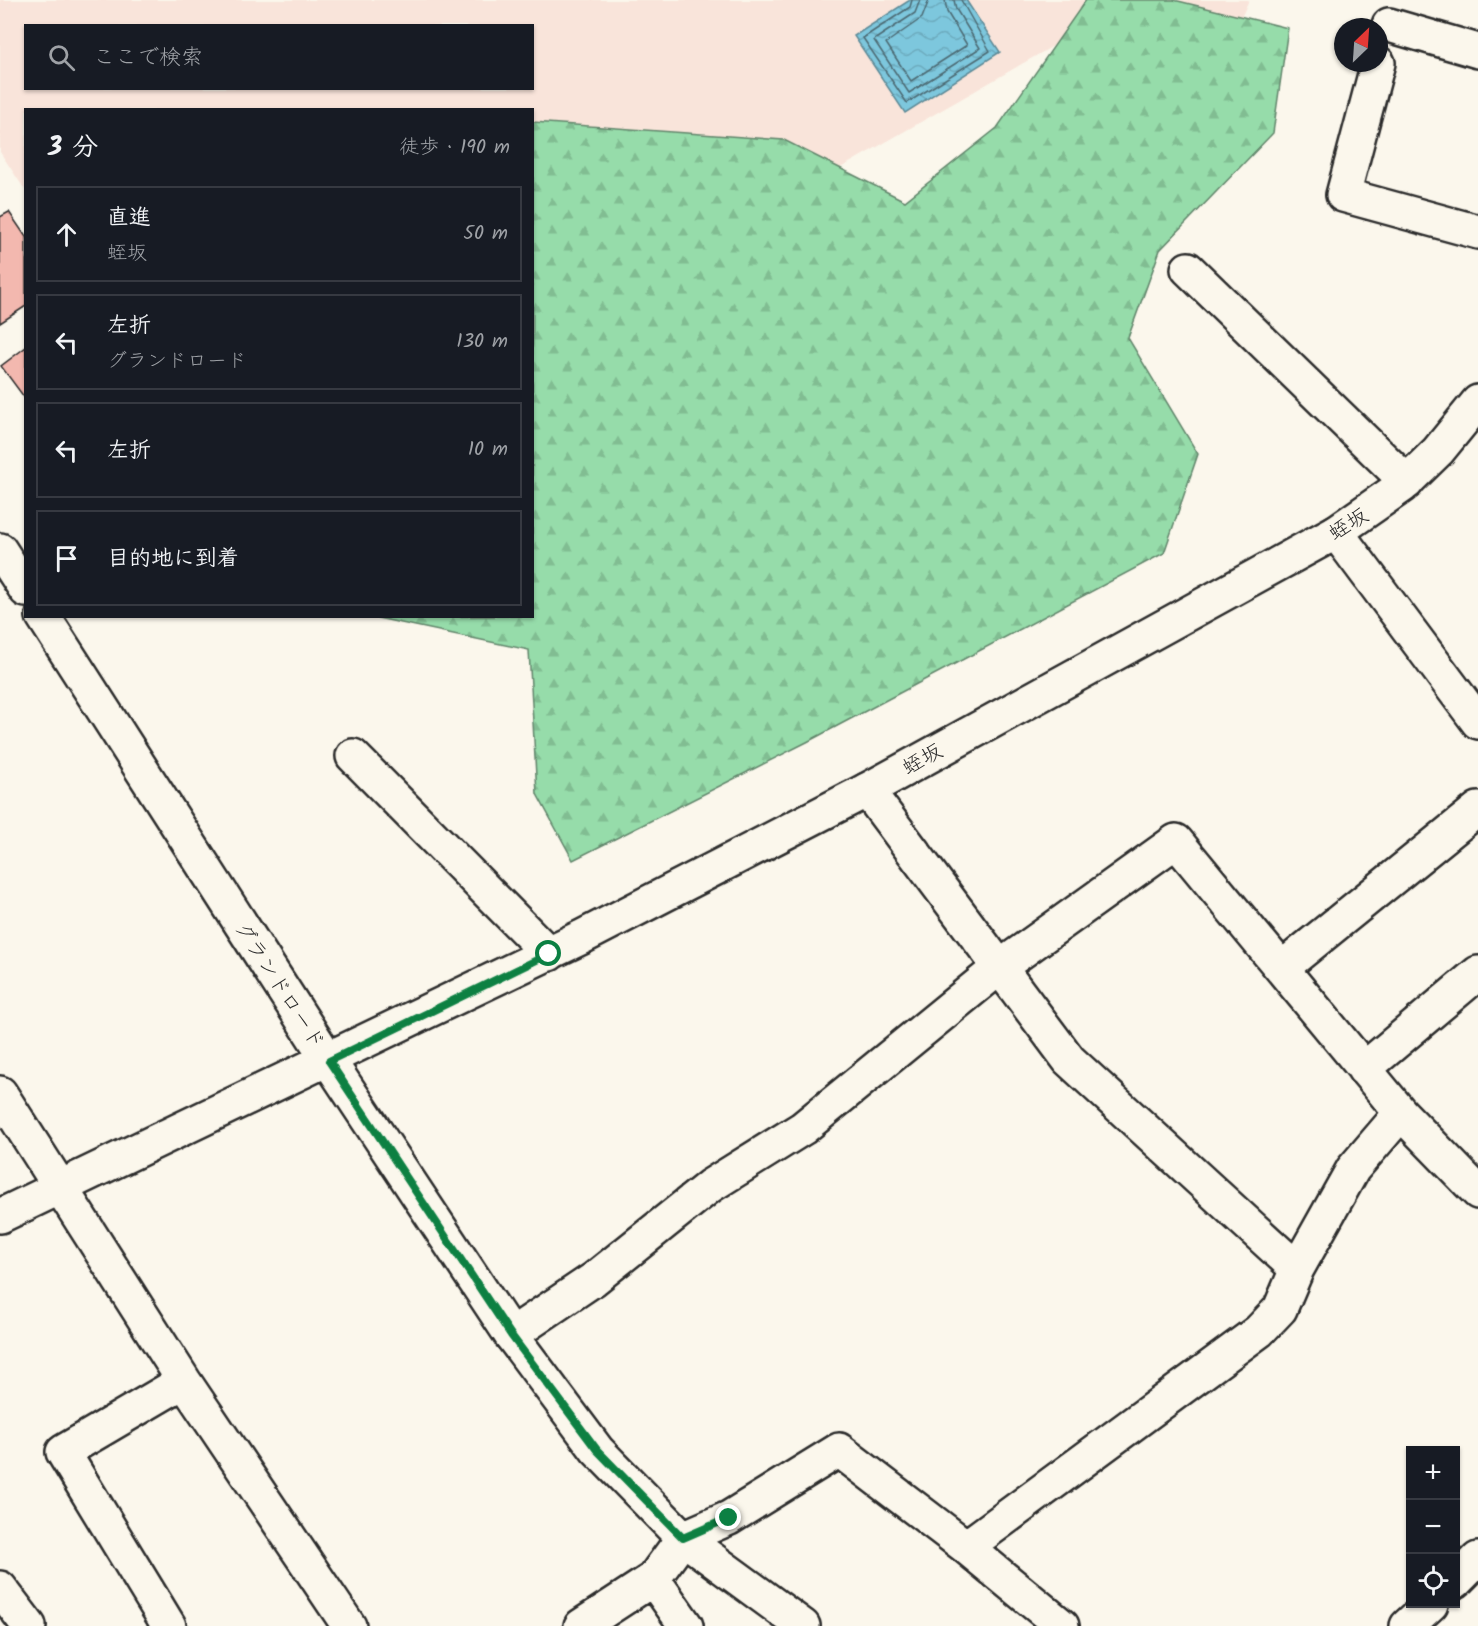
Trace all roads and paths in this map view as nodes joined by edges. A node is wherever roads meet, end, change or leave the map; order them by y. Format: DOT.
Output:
graph roads {
  1 [pos="1392,13"];
  2 [pos="1388,28"];
  3 [pos="1478,51"];
  4 [pos="1376,72"];
  5 [pos="1478,232"];
  6 [pos="1188,269"];
  7 [pos="1478,402"];
  8 [pos="1407,482"];
  9 [pos="1336,532"];
  10 [pos="0,550"];
  11 [pos="24,587"];
  12 [pos="44,618"];
  13 [pos="1478,722"];
  14 [pos="353,756"];
  15 [pos="867,790"];
  16 [pos="1478,809"];
  17 [pos="549,954"];
  18 [pos="1000,967"];
  19 [pos="1282,968"];
  20 [pos="1478,973"];
  21 [pos="329,1061"];
  22 [pos="1364,1069"];
  23 [pos="0,1093"];
  24 [pos="1401,1113"];
  25 [pos="62,1189"];
  26 [pos="1478,1192"];
  27 [pos="0,1216"];
  28 [pos="1297,1269"];
  29 [pos="511,1335"];
  30 [pos="184,1381"];
  31 [pos="683,1538"];
  32 [pos="966,1547"];
  33 [pos="1478,1559"];
  34 [pos="1460,1576"];
  35 [pos="653,1579"];
  36 [pos="0,1588"];
  37 [pos="1427,1608"];
  38 [pos="29,1626"];
  39 [pos="169,1626"];
  40 [pos="349,1626"];
  41 [pos="581,1626"];
  42 [pos="686,1626"];
  43 [pos="803,1626"];
  44 [pos="1062,1626"];
  45 [pos="1407,1626"];
  1 -- 2 [label="street"];
  1 -- 3 [label="street"];
  4 -- 5 [label="street"];
  6 -- 8 [label="street"];
  7 -- 8 [label="street, 蛭坂"];
  8 -- 9 [label="street, 蛭坂"];
  9 -- 13 [label="street"];
  9 -- 15 [label="street, 蛭坂"];
  10 -- 11 [label="street"];
  12 -- 21 [label="street, グランドロード"];
  14 -- 17 [label="street"];
  15 -- 17 [label="street, 蛭坂"];
  15 -- 18 [label="street"];
  16 -- 19 [label="street"];
  17 -- 21 [label="street, 蛭坂"];
  18 -- 19 [label="street"];
  18 -- 28 [label="street"];
  18 -- 29 [label="street"];
  19 -- 22 [label="street"];
  20 -- 22 [label="street"];
  21 -- 25 [label="street, 蛭坂"];
  21 -- 29 [label="street, グランドロード"];
  22 -- 24 [label="street"];
  23 -- 25 [label="street"];
  24 -- 26 [label="street"];
  24 -- 28 [label="street"];
  25 -- 27 [label="street, 蛭坂"];
  25 -- 30 [label="street"];
  28 -- 32 [label="street"];
  29 -- 31 [label="street, グランドロード"];
  30 -- 39 [label="street"];
  30 -- 40 [label="street"];
  31 -- 32 [label="street"];
  31 -- 35 [label="street"];
  31 -- 43 [label="street, グランドロード"];
  32 -- 44 [label="street"];
  33 -- 34 [label="street"];
  35 -- 41 [label="street"];
  35 -- 42 [label="street"];
  36 -- 38 [label="street"];
  37 -- 45 [label="street"];
}
